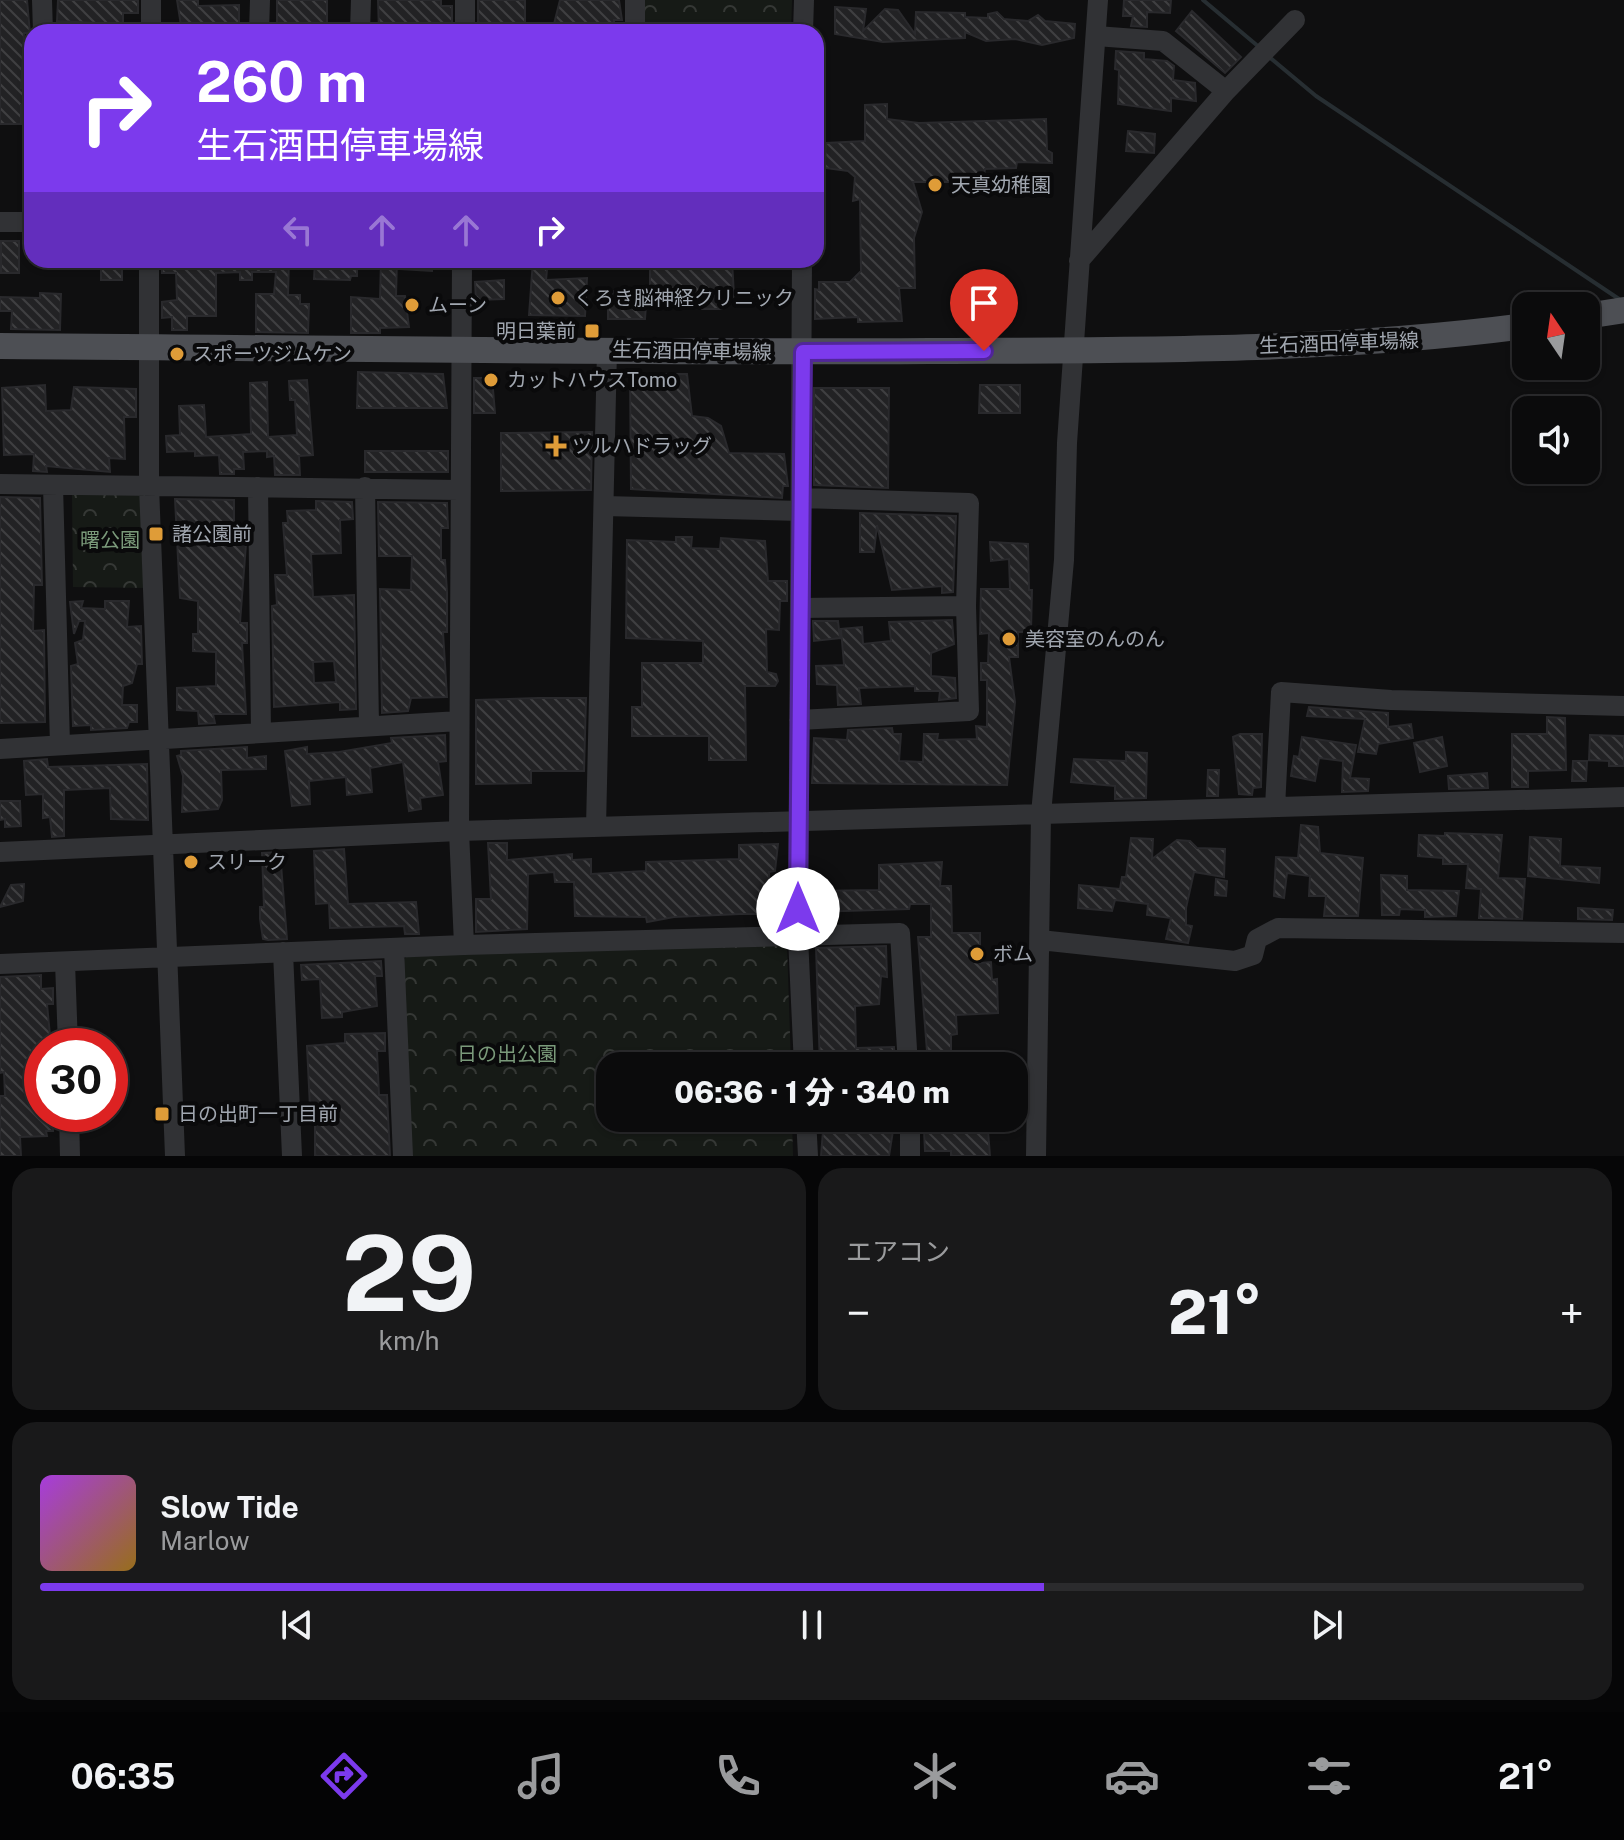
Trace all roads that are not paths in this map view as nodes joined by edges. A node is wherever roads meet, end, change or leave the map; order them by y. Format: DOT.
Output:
graph roads {
  1 [pos="42,0"];
  2 [pos="151,0"];
  3 [pos="260,0"];
  4 [pos="361,0"];
  5 [pos="465,0"];
  6 [pos="635,0"];
  7 [pos="804,0"];
  8 [pos="1098,0"];
  9 [pos="1295,20"];
  10 [pos="43,24"];
  11 [pos="151,24"];
  12 [pos="259,24"];
  13 [pos="360,24"];
  14 [pos="465,24"];
  15 [pos="635,24"];
  16 [pos="803,24"];
  17 [pos="1096,36"];
  18 [pos="1226,91"];
  19 [pos="0,222"];
  20 [pos="24,222"];
  21 [pos="1079,261"];
  22 [pos="149,268"];
  23 [pos="462,268"];
  24 [pos="802,268"];
  25 [pos="1624,310"];
  26 [pos="1600,314"];
  27 [pos="1512,328"];
  28 [pos="0,346"];
  29 [pos="148,347"];
  30 [pos="460,348"];
  31 [pos="607,350"];
  32 [pos="1074,351"];
  33 [pos="803,352"];
  34 [pos="0,484"];
  35 [pos="53,485"];
  36 [pos="149,486"];
  37 [pos="258,487"];
  38 [pos="365,487"];
  39 [pos="459,490"];
  40 [pos="801,504"];
  41 [pos="604,506"];
  42 [pos="966,606"];
  43 [pos="800,608"];
  44 [pos="1624,706"];
  45 [pos="799,720"];
  46 [pos="459,721"];
  47 [pos="369,725"];
  48 [pos="261,733"];
  49 [pos="158,739"];
  50 [pos="60,745"];
  51 [pos="0,749"];
  52 [pos="1624,797"];
  53 [pos="1275,807"];
  54 [pos="1041,814"];
  55 [pos="798,824"];
  56 [pos="596,827"];
  57 [pos="459,831"];
  58 [pos="162,842"];
  59 [pos="0,852"];
  60 [pos="1624,933"];
  61 [pos="798,937"];
  62 [pos="1040,940"];
  63 [pos="464,945"];
  64 [pos="394,948"];
  65 [pos="283,952"];
  66 [pos="166,957"];
  67 [pos="65,962"];
  68 [pos="0,964"];
  69 [pos="67,1028"];
  70 [pos="803,1052"];
  71 [pos="907,1052"];
  72 [pos="1028,1052"];
  73 [pos="1028,1108"];
  74 [pos="69,1132"];
  75 [pos="807,1132"];
  76 [pos="910,1132"];
  77 [pos="70,1156"];
  78 [pos="175,1156"];
  79 [pos="292,1156"];
  80 [pos="403,1156"];
  81 [pos="808,1156"];
  82 [pos="910,1156"];
  83 [pos="1036,1156"];
  1 -- 10 [label="street"];
  2 -- 11 [label="street"];
  3 -- 12 [label="street"];
  4 -- 13 [label="street"];
  5 -- 14 [label="street"];
  6 -- 15 [label="street"];
  7 -- 16 [label="street"];
  8 -- 17 [label="street"];
  9 -- 18 [label="street"];
  17 -- 18 [label="street"];
  17 -- 21 [label="street"];
  18 -- 21 [label="street"];
  19 -- 20 [label="street"];
  21 -- 32 [label="street"];
  22 -- 29 [label="street"];
  23 -- 30 [label="street"];
  24 -- 33 [label="street"];
  25 -- 26 [label="main road"];
  27 -- 32 [label="main road, 生石酒田停車場線"];
  28 -- 29 [label="main road, 生石酒田停車場線"];
  29 -- 30 [label="main road, 生石酒田停車場線"];
  29 -- 36 [label="street"];
  30 -- 31 [label="main road, 生石酒田停車場線"];
  30 -- 39 [label="street"];
  31 -- 33 [label="main road, 生石酒田停車場線"];
  31 -- 41 [label="street"];
  32 -- 33 [label="main road, 生石酒田停車場線"];
  32 -- 54 [label="street"];
  33 -- 40 [label="street"];
  34 -- 35 [label="street"];
  35 -- 36 [label="street"];
  35 -- 50 [label="street"];
  36 -- 37 [label="street"];
  36 -- 49 [label="street"];
  37 -- 38 [label="street"];
  37 -- 48 [label="street"];
  38 -- 39 [label="street"];
  38 -- 47 [label="street"];
  39 -- 46 [label="street"];
  40 -- 41 [label="street"];
  40 -- 42 [label="street"];
  40 -- 43 [label="street"];
  41 -- 56 [label="street"];
  42 -- 43 [label="street"];
  42 -- 45 [label="street"];
  43 -- 45 [label="street"];
  44 -- 53 [label="street"];
  45 -- 55 [label="street"];
  46 -- 47 [label="street"];
  46 -- 57 [label="street"];
  47 -- 48 [label="street"];
  48 -- 49 [label="street"];
  49 -- 50 [label="street"];
  49 -- 58 [label="street"];
  50 -- 51 [label="street"];
  52 -- 53 [label="street"];
  53 -- 54 [label="street"];
  54 -- 55 [label="street"];
  54 -- 62 [label="street"];
  55 -- 56 [label="street"];
  55 -- 61 [label="street"];
  56 -- 57 [label="street"];
  57 -- 58 [label="street"];
  57 -- 63 [label="street"];
  58 -- 59 [label="street"];
  58 -- 66 [label="street"];
  60 -- 62 [label="street"];
  61 -- 63 [label="street"];
  61 -- 70 [label="street"];
  61 -- 71 [label="street"];
  62 -- 72 [label="street"];
  63 -- 64 [label="street"];
  64 -- 65 [label="street"];
  64 -- 80 [label="street"];
  65 -- 66 [label="street"];
  65 -- 79 [label="street"];
  66 -- 67 [label="street"];
  66 -- 78 [label="street"];
  67 -- 68 [label="street"];
  67 -- 69 [label="street"];
  73 -- 83 [label="street"];
  74 -- 77 [label="street"];
  75 -- 81 [label="street"];
  76 -- 82 [label="street"];
}
